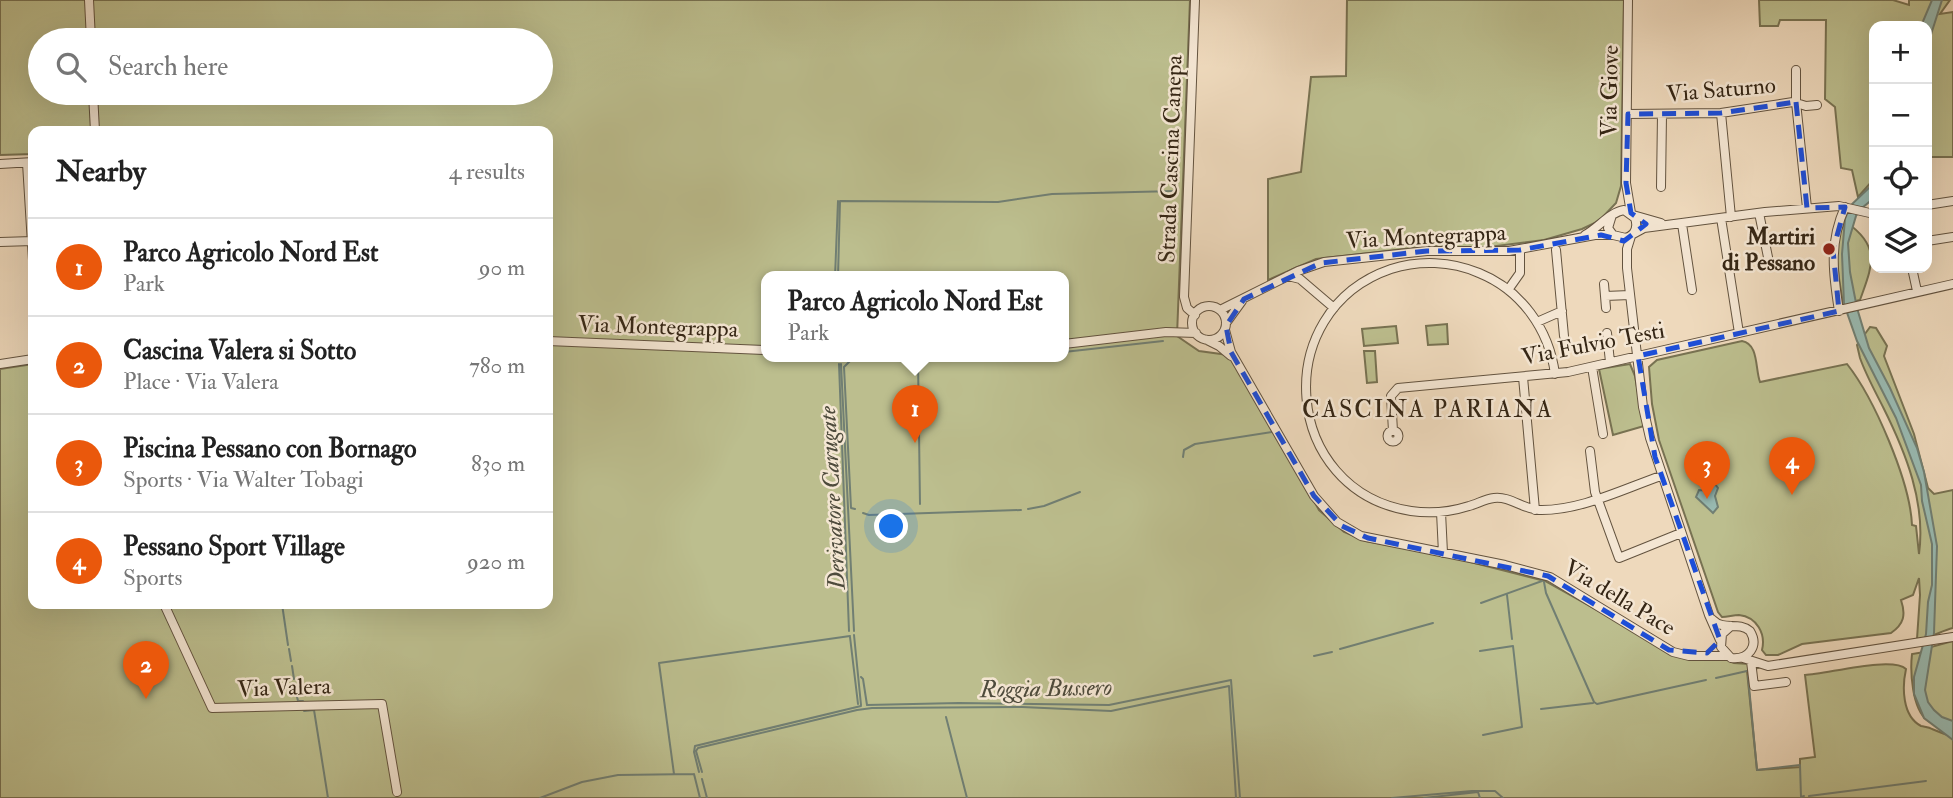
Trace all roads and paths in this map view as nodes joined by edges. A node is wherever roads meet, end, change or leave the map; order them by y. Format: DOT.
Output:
graph roads {
  1 [pos="89,0"];
  2 [pos="1195,0"];
  3 [pos="1628,0"];
  4 [pos="90,28"];
  5 [pos="1796,70"];
  6 [pos="1796,102"];
  7 [pos="94,105"];
  8 [pos="1816,105"];
  9 [pos="1721,113"];
  10 [pos="1628,114"];
  11 [pos="1662,114"];
  12 [pos="95,126"];
  13 [pos="28,163"];
  14 [pos="0,164"];
  15 [pos="1626,183"];
  16 [pos="1661,187"];
  17 [pos="1953,201"];
  18 [pos="1932,204"];
  19 [pos="1845,207"];
  20 [pos="1807,208"];
  21 [pos="1613,213"];
  22 [pos="1759,213"];
  23 [pos="1632,214"];
  24 [pos="1869,214"];
  25 [pos="1731,216"];
  26 [pos="1721,218"];
  27 [pos="1678,224"];
  28 [pos="1632,235"];
  29 [pos="1615,237"];
  30 [pos="1953,237"];
  31 [pos="1576,239"];
  32 [pos="1932,240"];
  33 [pos="28,241"];
  34 [pos="0,242"];
  35 [pos="1520,250"];
  36 [pos="1556,250"];
  37 [pos="1770,267"];
  38 [pos="1627,268"];
  39 [pos="1913,273"];
  40 [pos="1288,276"];
  41 [pos="1604,284"];
  42 [pos="1953,284"];
  43 [pos="1508,290"];
  44 [pos="1692,290"];
  45 [pos="1917,291"];
  46 [pos="1630,295"];
  47 [pos="1605,296"];
  48 [pos="1244,299"];
  49 [pos="1334,308"];
  50 [pos="1606,309"];
  51 [pos="1220,310"];
  52 [pos="1841,310"];
  53 [pos="1562,311"];
  54 [pos="1194,318"];
  55 [pos="1537,322"];
  56 [pos="1225,326"];
  57 [pos="1166,332"];
  58 [pos="1196,332"];
  59 [pos="1607,333"];
  60 [pos="1739,333"];
  61 [pos="1564,336"];
  62 [pos="1207,340"];
  63 [pos="553,341"];
  64 [pos="1069,343"];
  65 [pos="761,349"];
  66 [pos="1638,356"];
  67 [pos="28,360"];
  68 [pos="1610,362"];
  69 [pos="1238,363"];
  70 [pos="0,364"];
  71 [pos="1592,366"];
  72 [pos="1555,374"];
  73 [pos="1523,377"];
  74 [pos="1393,431"];
  75 [pos="1603,435"];
  76 [pos="1590,451"];
  77 [pos="1661,475"];
  78 [pos="1597,498"];
  79 [pos="1535,510"];
  80 [pos="1441,512"];
  81 [pos="1681,533"];
  82 [pos="1443,553"];
  83 [pos="166,609"];
  84 [pos="1709,615"];
  85 [pos="1731,626"];
  86 [pos="1953,637"];
  87 [pos="1720,641"];
  88 [pos="1752,651"];
  89 [pos="1694,656"];
  90 [pos="1728,656"];
  91 [pos="1747,659"];
  92 [pos="1778,665"];
  93 [pos="1786,682"];
  94 [pos="397,792"];
  1 -- 4 [label="street"];
  2 -- 54 [label="street, Strada Cascina Canepa"];
  3 -- 10 [label="street, Via Giove"];
  5 -- 6 [label="street"];
  6 -- 8 [label="street, Via Saturno"];
  6 -- 9 [label="street, Via Saturno"];
  6 -- 20 [label="street"];
  7 -- 12 [label="street"];
  9 -- 11 [label="street, Via Saturno"];
  9 -- 25 [label="street"];
  10 -- 11 [label="street, Via Saturno"];
  10 -- 15 [label="street, Via Giove"];
  11 -- 16 [label="street"];
  13 -- 14 [label="street"];
  15 -- 21 [label="street, Via Giove"];
  15 -- 23 [label="street, Via Giove"];
  17 -- 18 [label="street"];
  19 -- 20 [label="street"];
  19 -- 24 [label="street"];
  19 -- 52 [label="street"];
  20 -- 22 [label="street"];
  21 -- 23 [label="street"];
  21 -- 29 [label="street"];
  21 -- 31 [label="street, Via Montegrappa"];
  22 -- 25 [label="street"];
  22 -- 37 [label="street"];
  23 -- 27 [label="street"];
  23 -- 28 [label="street"];
  25 -- 26 [label="street"];
  26 -- 27 [label="street"];
  26 -- 60 [label="street"];
  27 -- 28 [label="street"];
  27 -- 44 [label="street"];
  28 -- 29 [label="street"];
  28 -- 38 [label="street"];
  29 -- 31 [label="street, Via Montegrappa"];
  29 -- 38 [label="street"];
  30 -- 32 [label="street"];
  31 -- 35 [label="street, Via Montegrappa"];
  33 -- 34 [label="street"];
  35 -- 40 [label="street, Via Montegrappa"];
  35 -- 43 [label="street"];
  36 -- 53 [label="street"];
  38 -- 46 [label="street"];
  39 -- 45 [label="street"];
  40 -- 48 [label="street, Via Montegrappa"];
  40 -- 49 [label="street"];
  41 -- 47 [label="street"];
  42 -- 45 [label="street, Via Fulvio Testi"];
  43 -- 49 [label="street"];
  43 -- 55 [label="street"];
  45 -- 52 [label="street, Via Fulvio Testi"];
  46 -- 47 [label="street"];
  46 -- 66 [label="street"];
  47 -- 50 [label="street"];
  48 -- 51 [label="street, Via Montegrappa"];
  48 -- 56 [label="street, Via Montegrappa"];
  49 -- 80 [label="street"];
  51 -- 54 [label="street"];
  51 -- 56 [label="street"];
  52 -- 60 [label="street, Via Fulvio Testi"];
  53 -- 55 [label="street"];
  53 -- 61 [label="street"];
  54 -- 57 [label="street"];
  54 -- 58 [label="street"];
  55 -- 72 [label="street"];
  56 -- 62 [label="street"];
  56 -- 69 [label="street, Via della Pace"];
  57 -- 58 [label="street"];
  57 -- 64 [label="street"];
  58 -- 62 [label="street"];
  59 -- 68 [label="street"];
  60 -- 66 [label="street, Via Fulvio Testi"];
  62 -- 69 [label="street, Via della Pace"];
  63 -- 65 [label="street, Via Montegrappa"];
  66 -- 68 [label="street, Via Fulvio Testi"];
  66 -- 77 [label="street"];
  67 -- 70 [label="street"];
  68 -- 71 [label="street, Via Fulvio Testi"];
  69 -- 82 [label="street, Via della Pace"];
  71 -- 72 [label="street, Via Fulvio Testi"];
  71 -- 75 [label="street"];
  72 -- 73 [label="street, Via Fulvio Testi"];
  73 -- 74 [label="street, Via Fulvio Testi"];
  73 -- 79 [label="street"];
  76 -- 78 [label="street"];
  77 -- 78 [label="street"];
  77 -- 81 [label="street"];
  78 -- 79 [label="street"];
  78 -- 81 [label="street"];
  79 -- 80 [label="street"];
  80 -- 82 [label="street"];
  81 -- 84 [label="street"];
  82 -- 89 [label="street, Via della Pace"];
  83 -- 94 [label="street, Via Valera"];
  84 -- 85 [label="street"];
  84 -- 87 [label="street"];
  85 -- 87 [label="street"];
  85 -- 88 [label="street"];
  86 -- 92 [label="street"];
  87 -- 89 [label="street, Via della Pace"];
  87 -- 90 [label="street"];
  88 -- 91 [label="street"];
  88 -- 92 [label="street"];
  89 -- 90 [label="street, Via della Pace"];
  90 -- 91 [label="street"];
  91 -- 92 [label="street"];
  91 -- 93 [label="street"];
}
